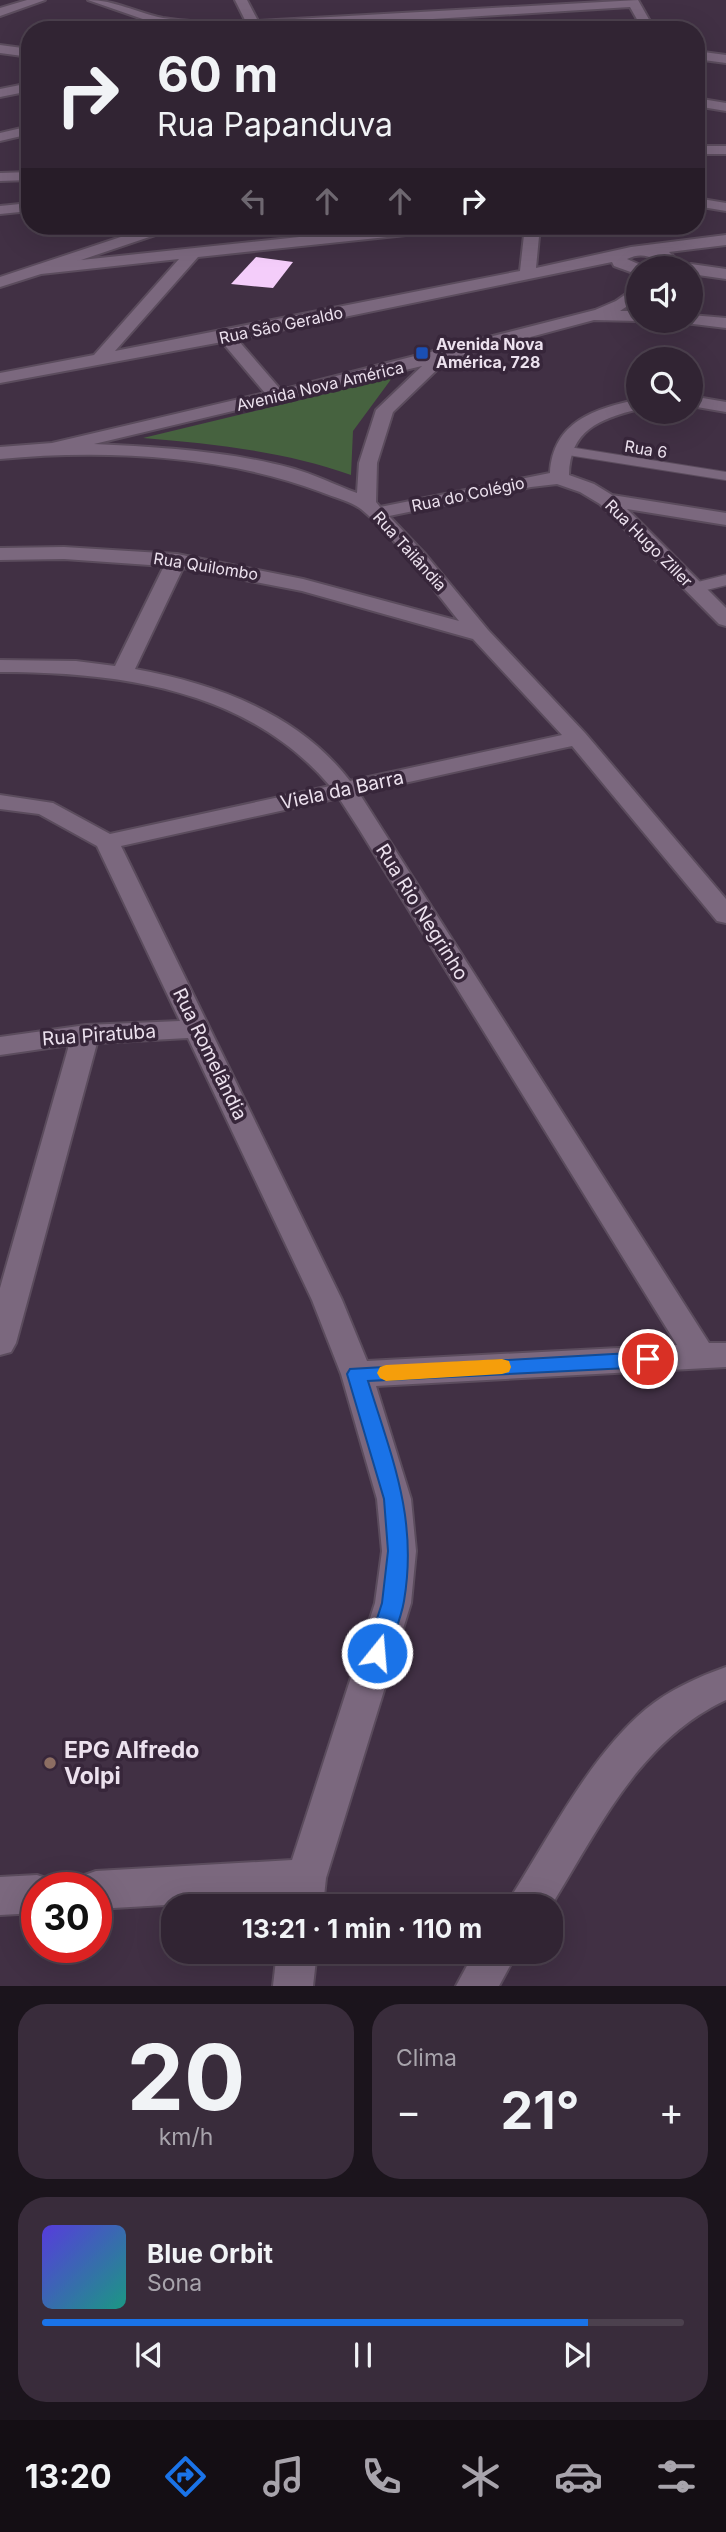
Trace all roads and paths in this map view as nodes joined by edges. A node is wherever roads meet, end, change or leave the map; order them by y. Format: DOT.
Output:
graph roads {
  1 [pos="39,0"];
  2 [pos="94,0"];
  3 [pos="241,0"];
  4 [pos="633,1"];
  5 [pos="501,5"];
  6 [pos="0,12"];
  7 [pos="165,21"];
  8 [pos="252,21"];
  9 [pos="300,21"];
  10 [pos="644,21"];
  11 [pos="0,49"];
  12 [pos="21,52"];
  13 [pos="705,56"];
  14 [pos="726,59"];
  15 [pos="21,89"];
  16 [pos="0,93"];
  17 [pos="705,104"];
  18 [pos="726,107"];
  19 [pos="21,132"];
  20 [pos="0,137"];
  21 [pos="705,150"];
  22 [pos="726,150"];
  23 [pos="21,176"];
  24 [pos="0,177"];
  25 [pos="705,204"];
  26 [pos="726,207"];
  27 [pos="21,208"];
  28 [pos="0,210"];
  29 [pos="141,235"];
  30 [pos="360,235"];
  31 [pos="531,235"];
  32 [pos="726,240"];
  33 [pos="705,244"];
  34 [pos="644,251"];
  35 [pos="193,253"];
  36 [pos="639,256"];
  37 [pos="661,256"];
  38 [pos="683,256"];
  39 [pos="626,265"];
  40 [pos="41,269"];
  41 [pos="703,271"];
  42 [pos="528,274"];
  43 [pos="726,274"];
  44 [pos="0,282"];
  45 [pos="626,301"];
  46 [pos="594,315"];
  47 [pos="626,316"];
  48 [pos="703,321"];
  49 [pos="726,323"];
  50 [pos="226,336"];
  51 [pos="443,356"];
  52 [pos="98,360"];
  53 [pos="411,364"];
  54 [pos="0,378"];
  55 [pos="413,384"];
  56 [pos="277,396"];
  57 [pos="703,403"];
  58 [pos="626,407"];
  59 [pos="726,407"];
  60 [pos="125,432"];
  61 [pos="52,448"];
  62 [pos="562,450"];
  63 [pos="146,452"];
  64 [pos="0,453"];
  65 [pos="726,476"];
  66 [pos="559,478"];
  67 [pos="607,500"];
  68 [pos="372,508"];
  69 [pos="726,519"];
  70 [pos="0,554"];
  71 [pos="177,560"];
  72 [pos="726,580"];
  73 [pos="694,588"];
  74 [pos="453,602"];
  75 [pos="407,612"];
  76 [pos="726,620"];
  77 [pos="482,636"];
  78 [pos="0,666"];
  79 [pos="122,673"];
  80 [pos="577,738"];
  81 [pos="347,789"];
  82 [pos="0,802"];
  83 [pos="107,842"];
  84 [pos="726,915"];
  85 [pos="198,1029"];
  86 [pos="86,1034"];
  87 [pos="0,1046"];
  88 [pos="0,1343"];
  89 [pos="713,1356"];
  90 [pos="357,1374"];
  91 [pos="726,1683"];
  92 [pos="112,1890"];
  93 [pos="305,1892"];
  94 [pos="535,1894"];
  95 [pos="21,1895"];
  96 [pos="0,1896"];
  97 [pos="296,1964"];
  98 [pos="490,1964"];
  99 [pos="293,1986"];
  100 [pos="476,1986"];
  1 -- 6 [label="street"];
  2 -- 7 [label="street"];
  3 -- 8 [label="street"];
  4 -- 5 [label="street"];
  4 -- 10 [label="street"];
  5 -- 9 [label="street"];
  11 -- 12 [label="street"];
  13 -- 14 [label="street"];
  15 -- 16 [label="street"];
  17 -- 18 [label="street"];
  19 -- 20 [label="street"];
  21 -- 22 [label="street"];
  23 -- 24 [label="street"];
  25 -- 26 [label="street"];
  27 -- 28 [label="street"];
  29 -- 40 [label="street"];
  30 -- 35 [label="street"];
  31 -- 42 [label="street"];
  32 -- 33 [label="street"];
  33 -- 34 [label="street"];
  33 -- 38 [label="street"];
  34 -- 36 [label="street, Rua São Geraldo"];
  34 -- 37 [label="street"];
  35 -- 40 [label="street"];
  35 -- 52 [label="street"];
  39 -- 42 [label="street, Rua São Geraldo"];
  40 -- 44 [label="street"];
  41 -- 43 [label="street"];
  42 -- 50 [label="street, Rua São Geraldo"];
  45 -- 46 [label="street"];
  46 -- 47 [label="street, Avenida Nova América"];
  46 -- 51 [label="street, Avenida Nova América"];
  48 -- 49 [label="street"];
  50 -- 52 [label="street, Rua São Geraldo"];
  50 -- 56 [label="street"];
  51 -- 53 [label="street, Avenida Nova América"];
  51 -- 55 [label="street"];
  52 -- 54 [label="street, Rua São Geraldo"];
  53 -- 55 [label="street"];
  53 -- 56 [label="street, Avenida Nova América"];
  55 -- 68 [label="street"];
  56 -- 60 [label="street, Avenida Nova América"];
  57 -- 59 [label="street"];
  58 -- 62 [label="street"];
  60 -- 61 [label="street, Avenida Nova América"];
  60 -- 63 [label="street"];
  61 -- 63 [label="street, Rua Tailândia"];
  61 -- 64 [label="street, Avenida Nova América"];
  62 -- 65 [label="lane, Rua 6"];
  62 -- 66 [label="street"];
  63 -- 68 [label="street, Rua Tailândia"];
  66 -- 67 [label="street, Rua Hugo Ziller"];
  66 -- 68 [label="street, Rua do Colégio"];
  67 -- 69 [label="street"];
  67 -- 73 [label="street, Rua Hugo Ziller"];
  68 -- 74 [label="street, Rua Tailândia"];
  70 -- 71 [label="street, Rua Quilombo"];
  71 -- 75 [label="street, Rua Quilombo"];
  71 -- 79 [label="street"];
  72 -- 73 [label="lane"];
  73 -- 76 [label="street, Rua Hugo Ziller"];
  74 -- 75 [label="street, Rua Quilombo"];
  74 -- 77 [label="street, Rua Tailândia"];
  75 -- 77 [label="street, Rua Quilombo"];
  77 -- 80 [label="street, Rua Tailândia"];
  78 -- 79 [label="street, Rua Rio Negrinho"];
  79 -- 81 [label="street, Rua Rio Negrinho"];
  80 -- 81 [label="street, Viela da Barra"];
  80 -- 84 [label="street, Rua Tailândia"];
  81 -- 83 [label="street, Viela da Barra"];
  81 -- 89 [label="street, Rua Rio Negrinho"];
  82 -- 83 [label="street"];
  83 -- 85 [label="street, Rua Romelândia"];
  85 -- 86 [label="street, Rua Piratuba"];
  85 -- 90 [label="street, Rua Romelândia"];
  86 -- 87 [label="street, Rua Piratuba"];
  86 -- 88 [label="street"];
  89 -- 90 [label="street"];
  90 -- 93 [label="street, Rua Romelândia"];
  91 -- 94 [label="street"];
  92 -- 93 [label="street"];
  95 -- 96 [label="street"];
  97 -- 99 [label="street"];
  98 -- 100 [label="street"];
}
